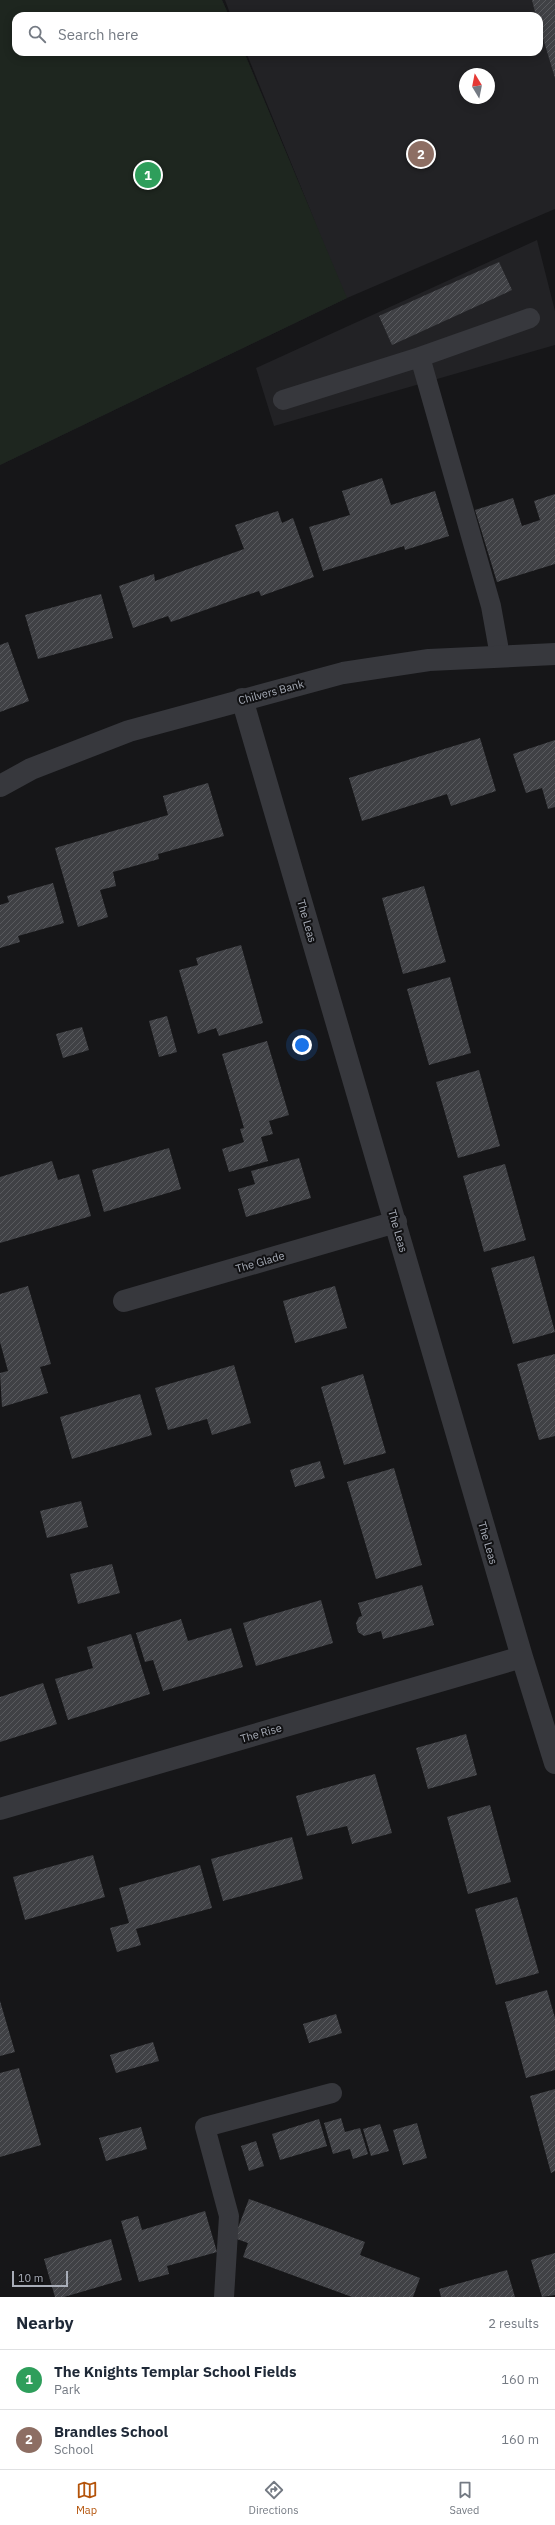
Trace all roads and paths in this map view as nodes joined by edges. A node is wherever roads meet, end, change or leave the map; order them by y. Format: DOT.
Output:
graph roads {
  1 [pos="530,318"];
  2 [pos="420,356"];
  3 [pos="283,400"];
  4 [pos="555,654"];
  5 [pos="500,656"];
  6 [pos="242,699"];
  7 [pos="0,786"];
  8 [pos="396,1222"];
  9 [pos="124,1301"];
  10 [pos="522,1657"];
  11 [pos="555,1763"];
  12 [pos="0,1809"];
  13 [pos="332,2093"];
  14 [pos="224,2297"];
  1 -- 2 [label="lane"];
  2 -- 3 [label="lane"];
  2 -- 5 [label="lane"];
  4 -- 5 [label="street, Chilvers Bank"];
  5 -- 6 [label="street, Chilvers Bank"];
  6 -- 7 [label="street, Chilvers Bank"];
  6 -- 8 [label="street, The Leas"];
  8 -- 9 [label="street, The Glade"];
  8 -- 10 [label="street, The Leas"];
  10 -- 11 [label="street, The Leas"];
  10 -- 12 [label="street, The Rise"];
  13 -- 14 [label="lane"];
}
